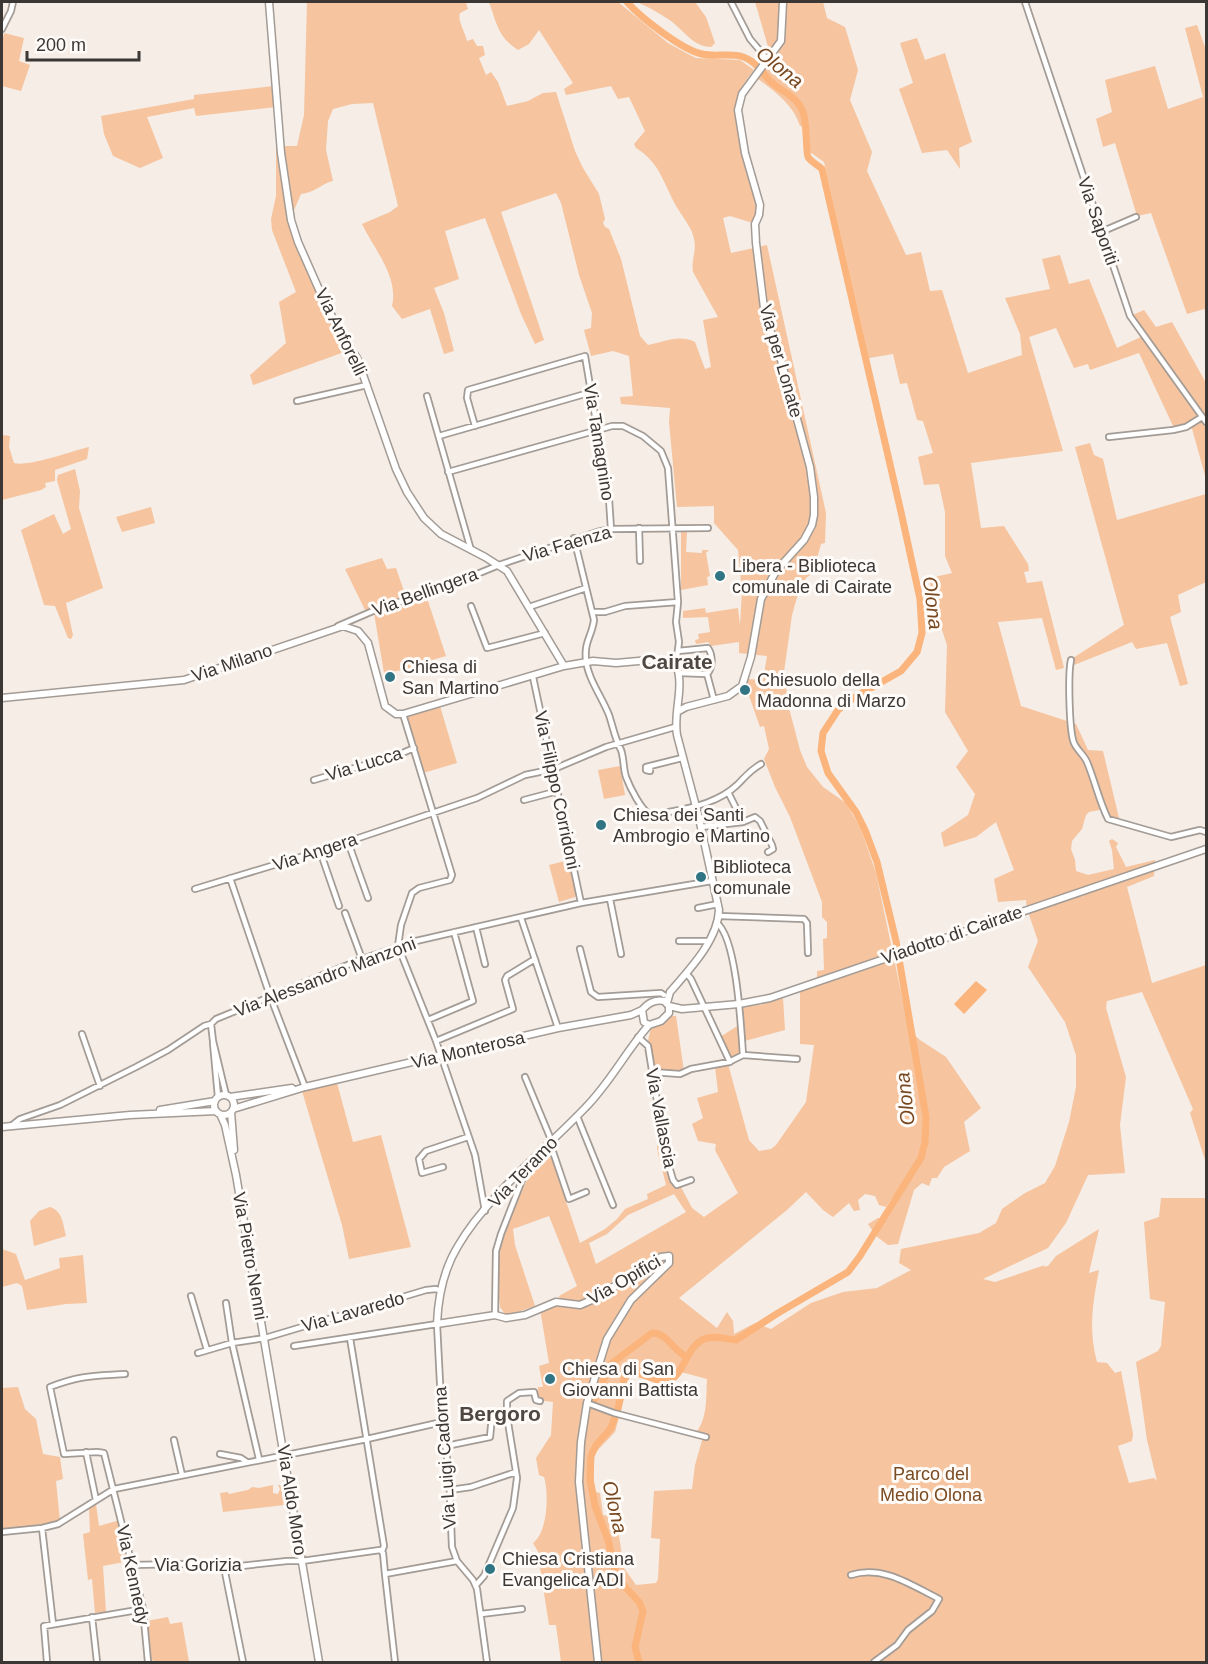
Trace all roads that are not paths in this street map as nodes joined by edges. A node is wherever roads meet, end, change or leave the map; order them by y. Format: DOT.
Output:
graph roads {
  1 [pos="13,2"];
  2 [pos="269,2"];
  3 [pos="731,2"];
  4 [pos="783,2"];
  5 [pos="1025,2"];
  6 [pos="2,29"];
  7 [pos="767,62"];
  8 [pos="1136,217"];
  9 [pos="1101,232"];
  10 [pos="367,385"];
  11 [pos="592,392"];
  12 [pos="427,396"];
  13 [pos="297,401"];
  14 [pos="1206,412"];
  15 [pos="1201,416"];
  16 [pos="1206,422"];
  17 [pos="475,426"];
  18 [pos="597,429"];
  19 [pos="440,436"];
  20 [pos="1109,437"];
  21 [pos="448,472"];
  22 [pos="673,527"];
  23 [pos="611,528"];
  24 [pos="639,528"];
  25 [pos="708,528"];
  26 [pos="574,538"];
  27 [pos="471,550"];
  28 [pos="640,561"];
  29 [pos="499,565"];
  30 [pos="586,588"];
  31 [pos="678,602"];
  32 [pos="471,606"];
  33 [pos="529,607"];
  34 [pos="593,612"];
  35 [pos="351,624"];
  36 [pos="545,633"];
  37 [pos="678,651"];
  38 [pos="1071,660"];
  39 [pos="586,662"];
  40 [pos="676,664"];
  41 [pos="564,666"];
  42 [pos="679,673"];
  43 [pos="707,674"];
  44 [pos="533,676"];
  45 [pos="2,698"];
  46 [pos="714,700"];
  47 [pos="678,701"];
  48 [pos="686,707"];
  49 [pos="677,712"];
  50 [pos="403,714"];
  51 [pos="675,727"];
  52 [pos="617,744"];
  53 [pos="414,748"];
  54 [pos="682,758"];
  55 [pos="761,764"];
  56 [pos="650,766"];
  57 [pos="554,769"];
  58 [pos="314,780"];
  59 [pos="558,791"];
  60 [pos="728,792"];
  61 [pos="524,800"];
  62 [pos="695,807"];
  63 [pos="433,812"];
  64 [pos="743,822"];
  65 [pos="701,827"];
  66 [pos="1206,832"];
  67 [pos="348,842"];
  68 [pos="1206,849"];
  69 [pos="320,851"];
  70 [pos="768,852"];
  71 [pos="230,878"];
  72 [pos="712,881"];
  73 [pos="195,889"];
  74 [pos="368,898"];
  75 [pos="610,899"];
  76 [pos="581,903"];
  77 [pos="718,904"];
  78 [pos="339,906"];
  79 [pos="698,908"];
  80 [pos="345,913"];
  81 [pos="521,918"];
  82 [pos="718,920"];
  83 [pos="476,927"];
  84 [pos="453,932"];
  85 [pos="679,941"];
  86 [pos="708,941"];
  87 [pos="398,946"];
  88 [pos="580,949"];
  89 [pos="808,953"];
  90 [pos="621,954"];
  91 [pos="362,959"];
  92 [pos="535,959"];
  93 [pos="485,964"];
  94 [pos="686,973"];
  95 [pos="272,997"];
  96 [pos="665,1001"];
  97 [pos="739,1004"];
  98 [pos="702,1008"];
  99 [pos="669,1014"];
  100 [pos="644,1018"];
  101 [pos="428,1020"];
  102 [pos="211,1024"];
  103 [pos="558,1028"];
  104 [pos="82,1034"];
  105 [pos="639,1036"];
  106 [pos="213,1041"];
  107 [pos="436,1041"];
  108 [pos="743,1054"];
  109 [pos="440,1057"];
  110 [pos="797,1059"];
  111 [pos="730,1062"];
  112 [pos="652,1072"];
  113 [pos="525,1077"];
  114 [pos="100,1086"];
  115 [pos="305,1087"];
  116 [pos="228,1096"];
  117 [pos="216,1099"];
  118 [pos="232,1111"];
  119 [pos="218,1113"];
  120 [pos="130,1115"];
  121 [pos="577,1116"];
  122 [pos="12,1126"];
  123 [pos="2,1127"];
  124 [pos="468,1137"];
  125 [pos="551,1142"];
  126 [pos="529,1165"];
  127 [pos="443,1167"];
  128 [pos="236,1174"];
  129 [pos="691,1180"];
  130 [pos="586,1192"];
  131 [pos="613,1205"];
  132 [pos="484,1210"];
  133 [pos="441,1291"];
  134 [pos="191,1296"];
  135 [pos="226,1303"];
  136 [pos="495,1315"];
  137 [pos="437,1324"];
  138 [pos="265,1338"];
  139 [pos="350,1338"];
  140 [pos="232,1343"];
  141 [pos="294,1346"];
  142 [pos="207,1350"];
  143 [pos="198,1353"];
  144 [pos="125,1374"];
  145 [pos="540,1401"];
  146 [pos="587,1402"];
  147 [pos="507,1416"];
  148 [pos="442,1422"];
  149 [pos="706,1437"];
  150 [pos="367,1439"];
  151 [pos="174,1440"];
  152 [pos="446,1446"];
  153 [pos="86,1452"];
  154 [pos="220,1454"];
  155 [pos="284,1454"];
  156 [pos="259,1459"];
  157 [pos="246,1461"];
  158 [pos="516,1472"];
  159 [pos="182,1475"];
  160 [pos="114,1489"];
  161 [pos="450,1490"];
  162 [pos="96,1500"];
  163 [pos="42,1528"];
  164 [pos="2,1532"];
  165 [pos="382,1551"];
  166 [pos="302,1561"];
  167 [pos="457,1561"];
  168 [pos="133,1565"];
  169 [pos="224,1568"];
  170 [pos="385,1574"];
  171 [pos="851,1575"];
  172 [pos="476,1585"];
  173 [pos="143,1609"];
  174 [pos="522,1609"];
  175 [pos="481,1614"];
  176 [pos="92,1617"];
  177 [pos="53,1623"];
  178 [pos="47,1662"];
  179 [pos="97,1662"];
  180 [pos="148,1662"];
  181 [pos="243,1662"];
  182 [pos="319,1662"];
  183 [pos="395,1662"];
  184 [pos="487,1662"];
  185 [pos="598,1662"];
  186 [pos="874,1662"];
  1 -- 6 [label="street"];
  2 -- 10 [label="street, Via Anforelli"];
  3 -- 7 [label="street"];
  4 -- 7 [label="street, Via per Lonate"];
  5 -- 9 [label="street, Via Saporiti"];
  7 -- 46 [label="street, Via per Lonate"];
  8 -- 9 [label="street"];
  9 -- 15 [label="street, Via Saporiti"];
  10 -- 13 [label="street"];
  10 -- 27 [label="street, Via Anforelli"];
  11 -- 17 [label="street"];
  11 -- 17 [label="street, Via Tamagnino"];
  11 -- 18 [label="street, Via Tamagnino"];
  12 -- 19 [label="street"];
  14 -- 15 [label="street"];
  15 -- 16 [label="street, Via Saporiti"];
  15 -- 20 [label="street"];
  17 -- 19 [label="street"];
  18 -- 21 [label="street"];
  18 -- 22 [label="street"];
  18 -- 23 [label="street, Via Tamagnino"];
  19 -- 21 [label="street"];
  21 -- 27 [label="street"];
  22 -- 24 [label="street, Via Faenza"];
  22 -- 25 [label="street, Via Faenza"];
  22 -- 31 [label="street"];
  23 -- 24 [label="street, Via Faenza"];
  23 -- 26 [label="street, Via Faenza"];
  24 -- 28 [label="street"];
  26 -- 29 [label="street, Via Faenza"];
  26 -- 30 [label="street"];
  27 -- 29 [label="street, Via Anforelli"];
  29 -- 33 [label="street, Via Anforelli"];
  29 -- 35 [label="street, Via Bellingera"];
  30 -- 33 [label="street"];
  30 -- 34 [label="street"];
  31 -- 34 [label="street"];
  31 -- 37 [label="street"];
  32 -- 36 [label="street"];
  33 -- 36 [label="street, Via Anforelli"];
  34 -- 39 [label="street"];
  35 -- 45 [label="street, Via Milano"];
  35 -- 50 [label="street"];
  36 -- 41 [label="street, Via Anforelli"];
  37 -- 40 [label="street"];
  37 -- 43 [label="street"];
  38 -- 66 [label="street"];
  39 -- 40 [label="street"];
  39 -- 41 [label="street"];
  39 -- 52 [label="street"];
  40 -- 42 [label="street"];
  41 -- 44 [label="street"];
  42 -- 43 [label="street"];
  42 -- 47 [label="street"];
  43 -- 46 [label="street"];
  44 -- 50 [label="street"];
  44 -- 57 [label="street, Via Filippo Corridoni"];
  46 -- 48 [label="street"];
  47 -- 48 [label="street"];
  47 -- 49 [label="street"];
  48 -- 49 [label="street"];
  49 -- 51 [label="street"];
  50 -- 53 [label="street"];
  51 -- 52 [label="street, Via Angera"];
  51 -- 54 [label="street"];
  52 -- 57 [label="street, Via Angera"];
  52 -- 62 [label="street"];
  53 -- 58 [label="street, Via Lucca"];
  53 -- 63 [label="street"];
  54 -- 56 [label="street"];
  54 -- 62 [label="street"];
  55 -- 60 [label="street"];
  57 -- 59 [label="street, Via Filippo Corridoni"];
  57 -- 63 [label="street, Via Angera"];
  59 -- 61 [label="street"];
  59 -- 76 [label="street, Via Filippo Corridoni"];
  60 -- 62 [label="street"];
  60 -- 64 [label="street"];
  62 -- 65 [label="street"];
  63 -- 67 [label="street, Via Angera"];
  63 -- 87 [label="street"];
  64 -- 65 [label="street"];
  64 -- 70 [label="street"];
  65 -- 72 [label="street"];
  67 -- 69 [label="street, Via Angera"];
  67 -- 74 [label="street"];
  68 -- 97 [label="street, Viadotto di Cairate"];
  69 -- 71 [label="street, Via Angera"];
  69 -- 78 [label="street"];
  71 -- 73 [label="street, Via Angera"];
  71 -- 95 [label="street"];
  72 -- 75 [label="street, Via Alessandro Manzoni"];
  72 -- 77 [label="street"];
  75 -- 76 [label="street, Via Alessandro Manzoni"];
  75 -- 90 [label="street"];
  76 -- 81 [label="street, Via Alessandro Manzoni"];
  77 -- 79 [label="street"];
  77 -- 82 [label="street"];
  80 -- 91 [label="street"];
  81 -- 83 [label="street, Via Alessandro Manzoni"];
  81 -- 92 [label="street"];
  82 -- 86 [label="street"];
  82 -- 89 [label="street"];
  82 -- 97 [label="street"];
  83 -- 84 [label="street, Via Alessandro Manzoni"];
  83 -- 93 [label="street"];
  84 -- 87 [label="street, Via Alessandro Manzoni"];
  84 -- 101 [label="street"];
  85 -- 86 [label="street"];
  86 -- 94 [label="street"];
  87 -- 91 [label="street, Via Alessandro Manzoni"];
  87 -- 101 [label="street"];
  88 -- 96 [label="street"];
  91 -- 95 [label="street, Via Alessandro Manzoni"];
  92 -- 103 [label="street"];
  92 -- 107 [label="street"];
  94 -- 96 [label="street"];
  94 -- 98 [label="street"];
  95 -- 102 [label="street, Via Alessandro Manzoni"];
  95 -- 115 [label="street"];
  96 -- 98 [label="street"];
  96 -- 99 [label="street"];
  96 -- 100 [label="street"];
  97 -- 98 [label="street, Viadotto di Cairate"];
  97 -- 108 [label="street"];
  98 -- 99 [label="street"];
  98 -- 111 [label="street"];
  99 -- 100 [label="street"];
  100 -- 103 [label="street, Via Monterosa"];
  100 -- 105 [label="street, Via Teramo"];
  101 -- 107 [label="street"];
  102 -- 106 [label="street"];
  102 -- 114 [label="street, Via Alessandro Manzoni"];
  103 -- 109 [label="street, Via Monterosa"];
  104 -- 114 [label="street"];
  105 -- 112 [label="street, Via Vallascia"];
  105 -- 121 [label="street, Via Teramo"];
  106 -- 116 [label="street"];
  106 -- 117 [label="street"];
  107 -- 109 [label="street"];
  108 -- 110 [label="street"];
  108 -- 111 [label="street"];
  109 -- 115 [label="street, Via Monterosa"];
  109 -- 124 [label="street"];
  111 -- 112 [label="street"];
  112 -- 129 [label="street, Via Vallascia"];
  113 -- 125 [label="street"];
  114 -- 122 [label="street, Via Alessandro Manzoni"];
  115 -- 116 [label="street, Via Monterosa"];
  115 -- 118 [label="street, Via Monterosa"];
  116 -- 117 [label="street, Via Monterosa"];
  116 -- 118 [label="street, Via Pietro Nenni"];
  117 -- 119 [label="street, Via Pietro Nenni"];
  117 -- 120 [label="street"];
  118 -- 119 [label="street, Via Monterosa"];
  118 -- 128 [label="street, Via Pietro Nenni"];
  119 -- 120 [label="street"];
  119 -- 128 [label="street, Via Pietro Nenni"];
  120 -- 122 [label="street"];
  121 -- 125 [label="street, Via Teramo"];
  121 -- 131 [label="street"];
  122 -- 123 [label="street"];
  124 -- 127 [label="street"];
  124 -- 132 [label="street"];
  125 -- 126 [label="street, Via Teramo"];
  125 -- 130 [label="street"];
  126 -- 132 [label="street, Via Teramo"];
  126 -- 136 [label="street"];
  128 -- 138 [label="street, Via Pietro Nenni"];
  132 -- 133 [label="street, Via Teramo"];
  133 -- 137 [label="street, Via Teramo"];
  133 -- 138 [label="street, Via Lavaredo"];
  134 -- 142 [label="street"];
  135 -- 140 [label="street"];
  136 -- 137 [label="street, Via Opifici"];
  136 -- 146 [label="street, Via Opifici"];
  137 -- 139 [label="street"];
  137 -- 148 [label="street, Via Luigi Cadorna"];
  138 -- 140 [label="street, Via Lavaredo"];
  138 -- 155 [label="street, Via Aldo Moro"];
  139 -- 141 [label="street"];
  139 -- 150 [label="street"];
  140 -- 142 [label="street, Via Lavaredo"];
  140 -- 156 [label="street"];
  142 -- 143 [label="street, Via Lavaredo"];
  144 -- 153 [label="street"];
  145 -- 147 [label="street"];
  146 -- 149 [label="street"];
  146 -- 185 [label="street, Via Opifici"];
  147 -- 152 [label="street"];
  147 -- 158 [label="street"];
  148 -- 150 [label="street"];
  148 -- 152 [label="street, Via Luigi Cadorna"];
  150 -- 155 [label="street"];
  150 -- 165 [label="street"];
  151 -- 159 [label="street"];
  152 -- 161 [label="street, Via Luigi Cadorna"];
  153 -- 160 [label="street, Via Kennedy"];
  153 -- 162 [label="street"];
  154 -- 157 [label="street"];
  155 -- 156 [label="street"];
  155 -- 166 [label="street, Via Aldo Moro"];
  156 -- 157 [label="street"];
  157 -- 159 [label="street"];
  158 -- 161 [label="street"];
  158 -- 172 [label="street"];
  159 -- 160 [label="street"];
  160 -- 162 [label="street"];
  160 -- 168 [label="street, Via Kennedy"];
  161 -- 167 [label="street, Via Luigi Cadorna"];
  162 -- 163 [label="street"];
  163 -- 164 [label="street"];
  163 -- 177 [label="street"];
  165 -- 166 [label="street, Via Gorizia"];
  165 -- 170 [label="street"];
  166 -- 169 [label="street, Via Gorizia"];
  166 -- 182 [label="street, Via Aldo Moro"];
  167 -- 170 [label="street"];
  167 -- 172 [label="street, Via Luigi Cadorna"];
  168 -- 169 [label="street, Via Gorizia"];
  168 -- 173 [label="street, Via Kennedy"];
  169 -- 181 [label="street"];
  170 -- 183 [label="street"];
  171 -- 186 [label="street"];
  172 -- 175 [label="street"];
  173 -- 176 [label="street"];
  173 -- 180 [label="street, Via Kennedy"];
  174 -- 175 [label="street"];
  175 -- 184 [label="street"];
  176 -- 177 [label="street"];
  176 -- 179 [label="street"];
  177 -- 178 [label="street"];
}
